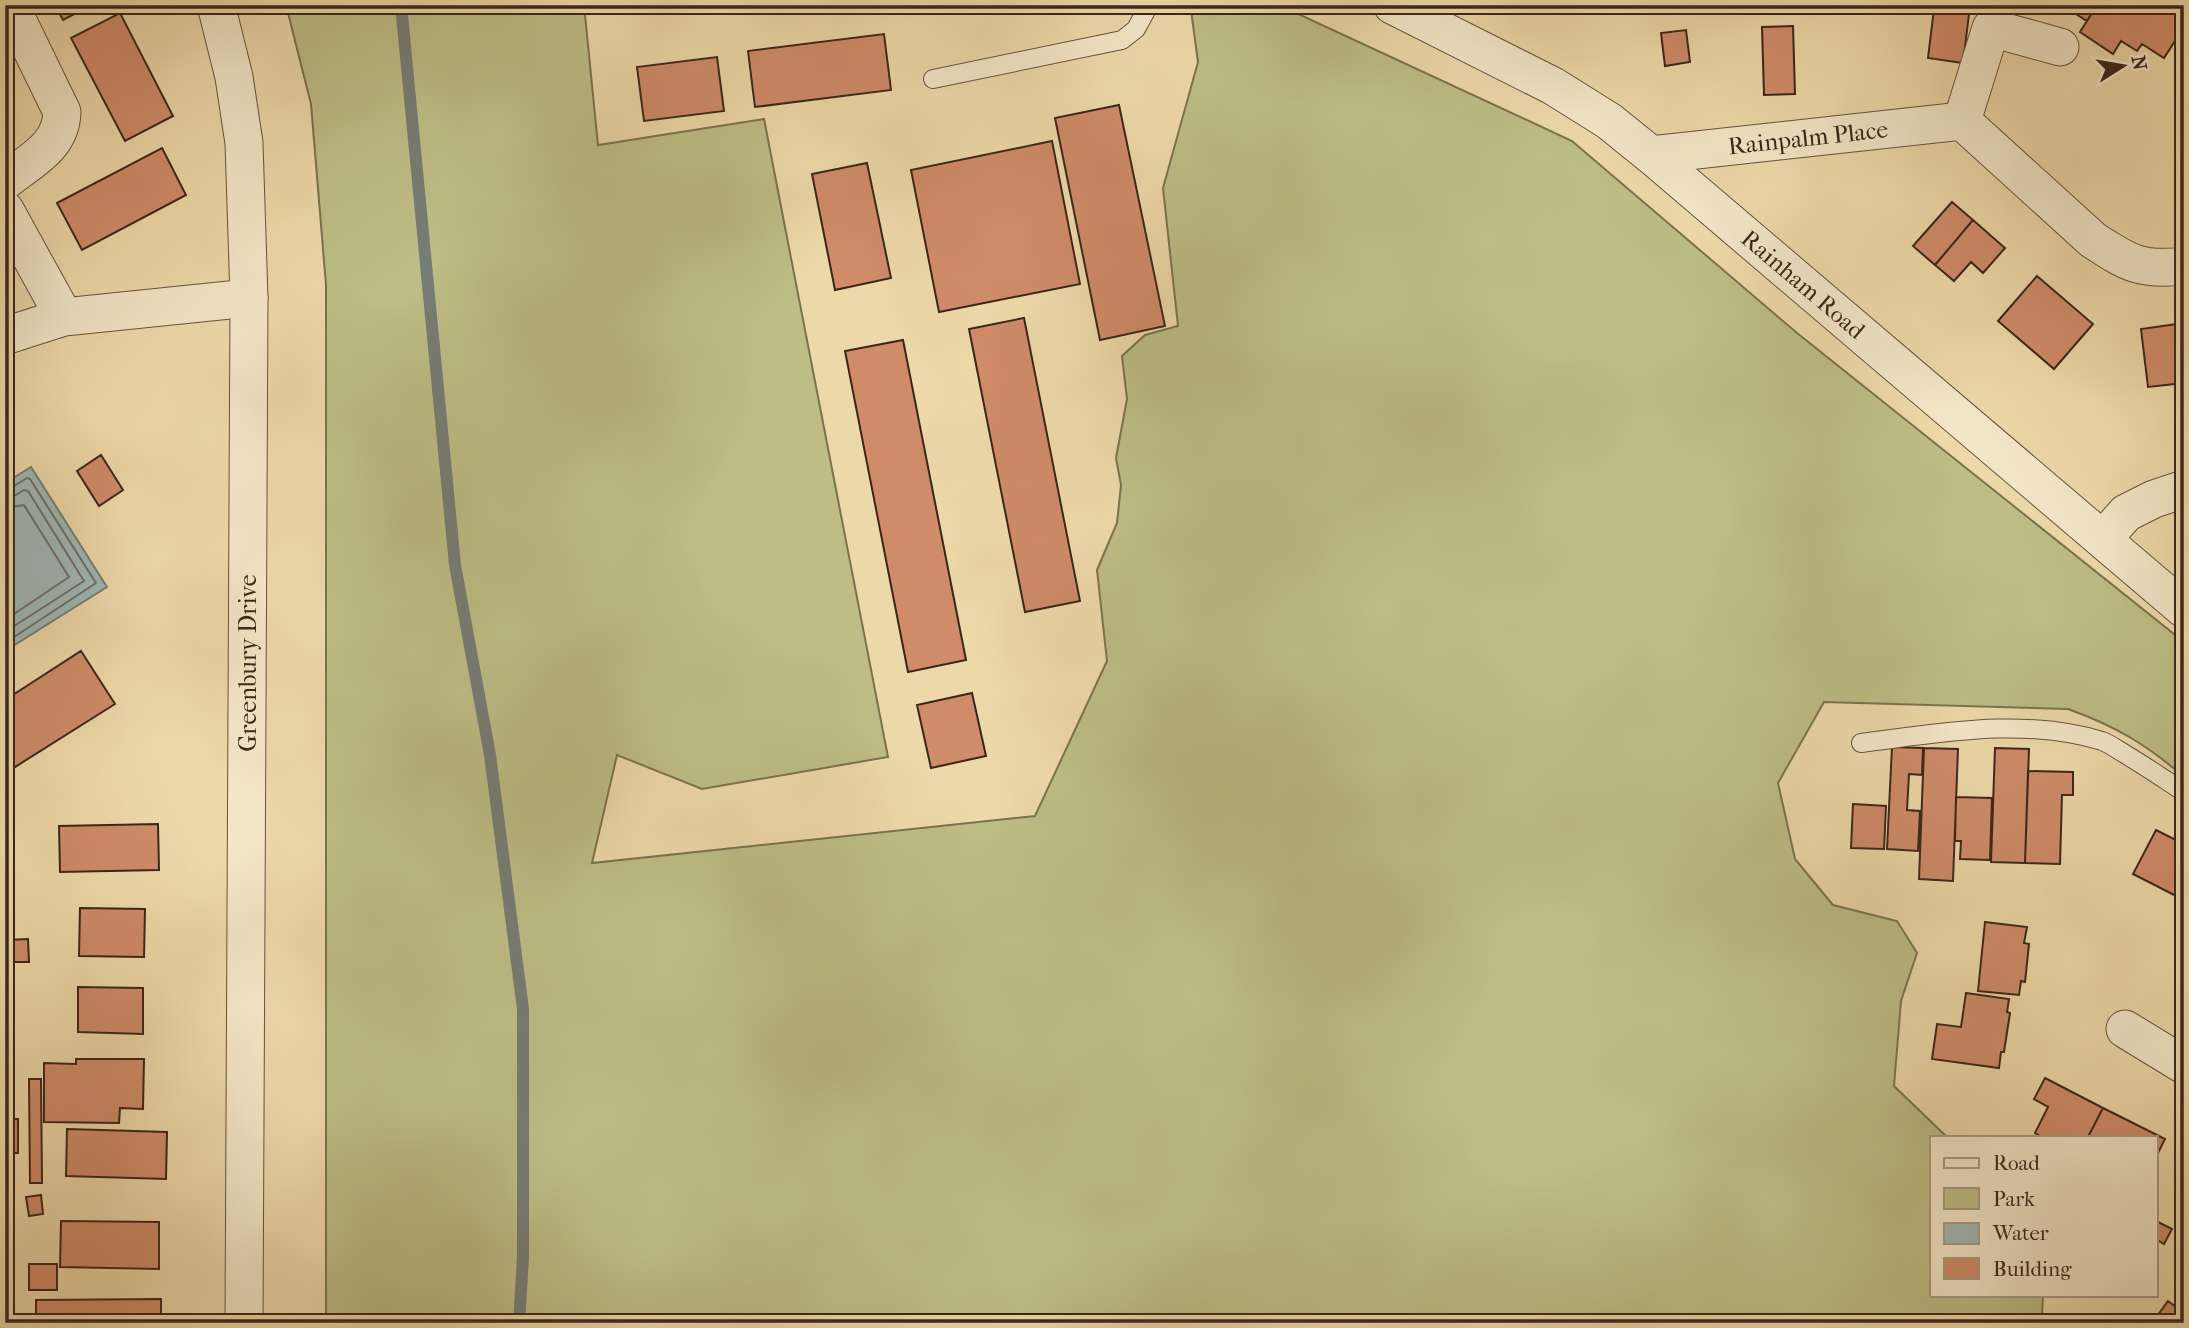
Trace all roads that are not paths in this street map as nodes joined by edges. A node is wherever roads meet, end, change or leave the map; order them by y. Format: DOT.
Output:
graph roads {
  1 [pos="10,5"];
  2 [pos="216,5"];
  3 [pos="1149,5"];
  4 [pos="1392,5"];
  5 [pos="2060,47"];
  6 [pos="933,79"];
  7 [pos="1962,121"];
  8 [pos="1651,155"];
  9 [pos="5,181"];
  10 [pos="5,210"];
  11 [pos="2184,266"];
  12 [pos="250,298"];
  13 [pos="64,317"];
  14 [pos="5,335"];
  15 [pos="2184,489"];
  16 [pos="2103,539"];
  17 [pos="2184,609"];
  18 [pos="1861,743"];
  19 [pos="2184,792"];
  20 [pos="2125,1029"];
  21 [pos="2184,1065"];
  22 [pos="244,1323"];
  1 -- 9 [label="street"];
  2 -- 12 [label="street, Greenbury Drive"];
  3 -- 6 [label="lane"];
  4 -- 8 [label="street, Rainham Road"];
  5 -- 7 [label="street"];
  7 -- 8 [label="street, Rainpalm Place"];
  7 -- 11 [label="street"];
  8 -- 16 [label="street, Rainham Road"];
  10 -- 13 [label="street"];
  12 -- 13 [label="street"];
  12 -- 22 [label="street, Greenbury Drive"];
  13 -- 14 [label="street"];
  15 -- 16 [label="street"];
  16 -- 17 [label="street, Rainham Road"];
  18 -- 19 [label="lane"];
  20 -- 21 [label="street"];
}
